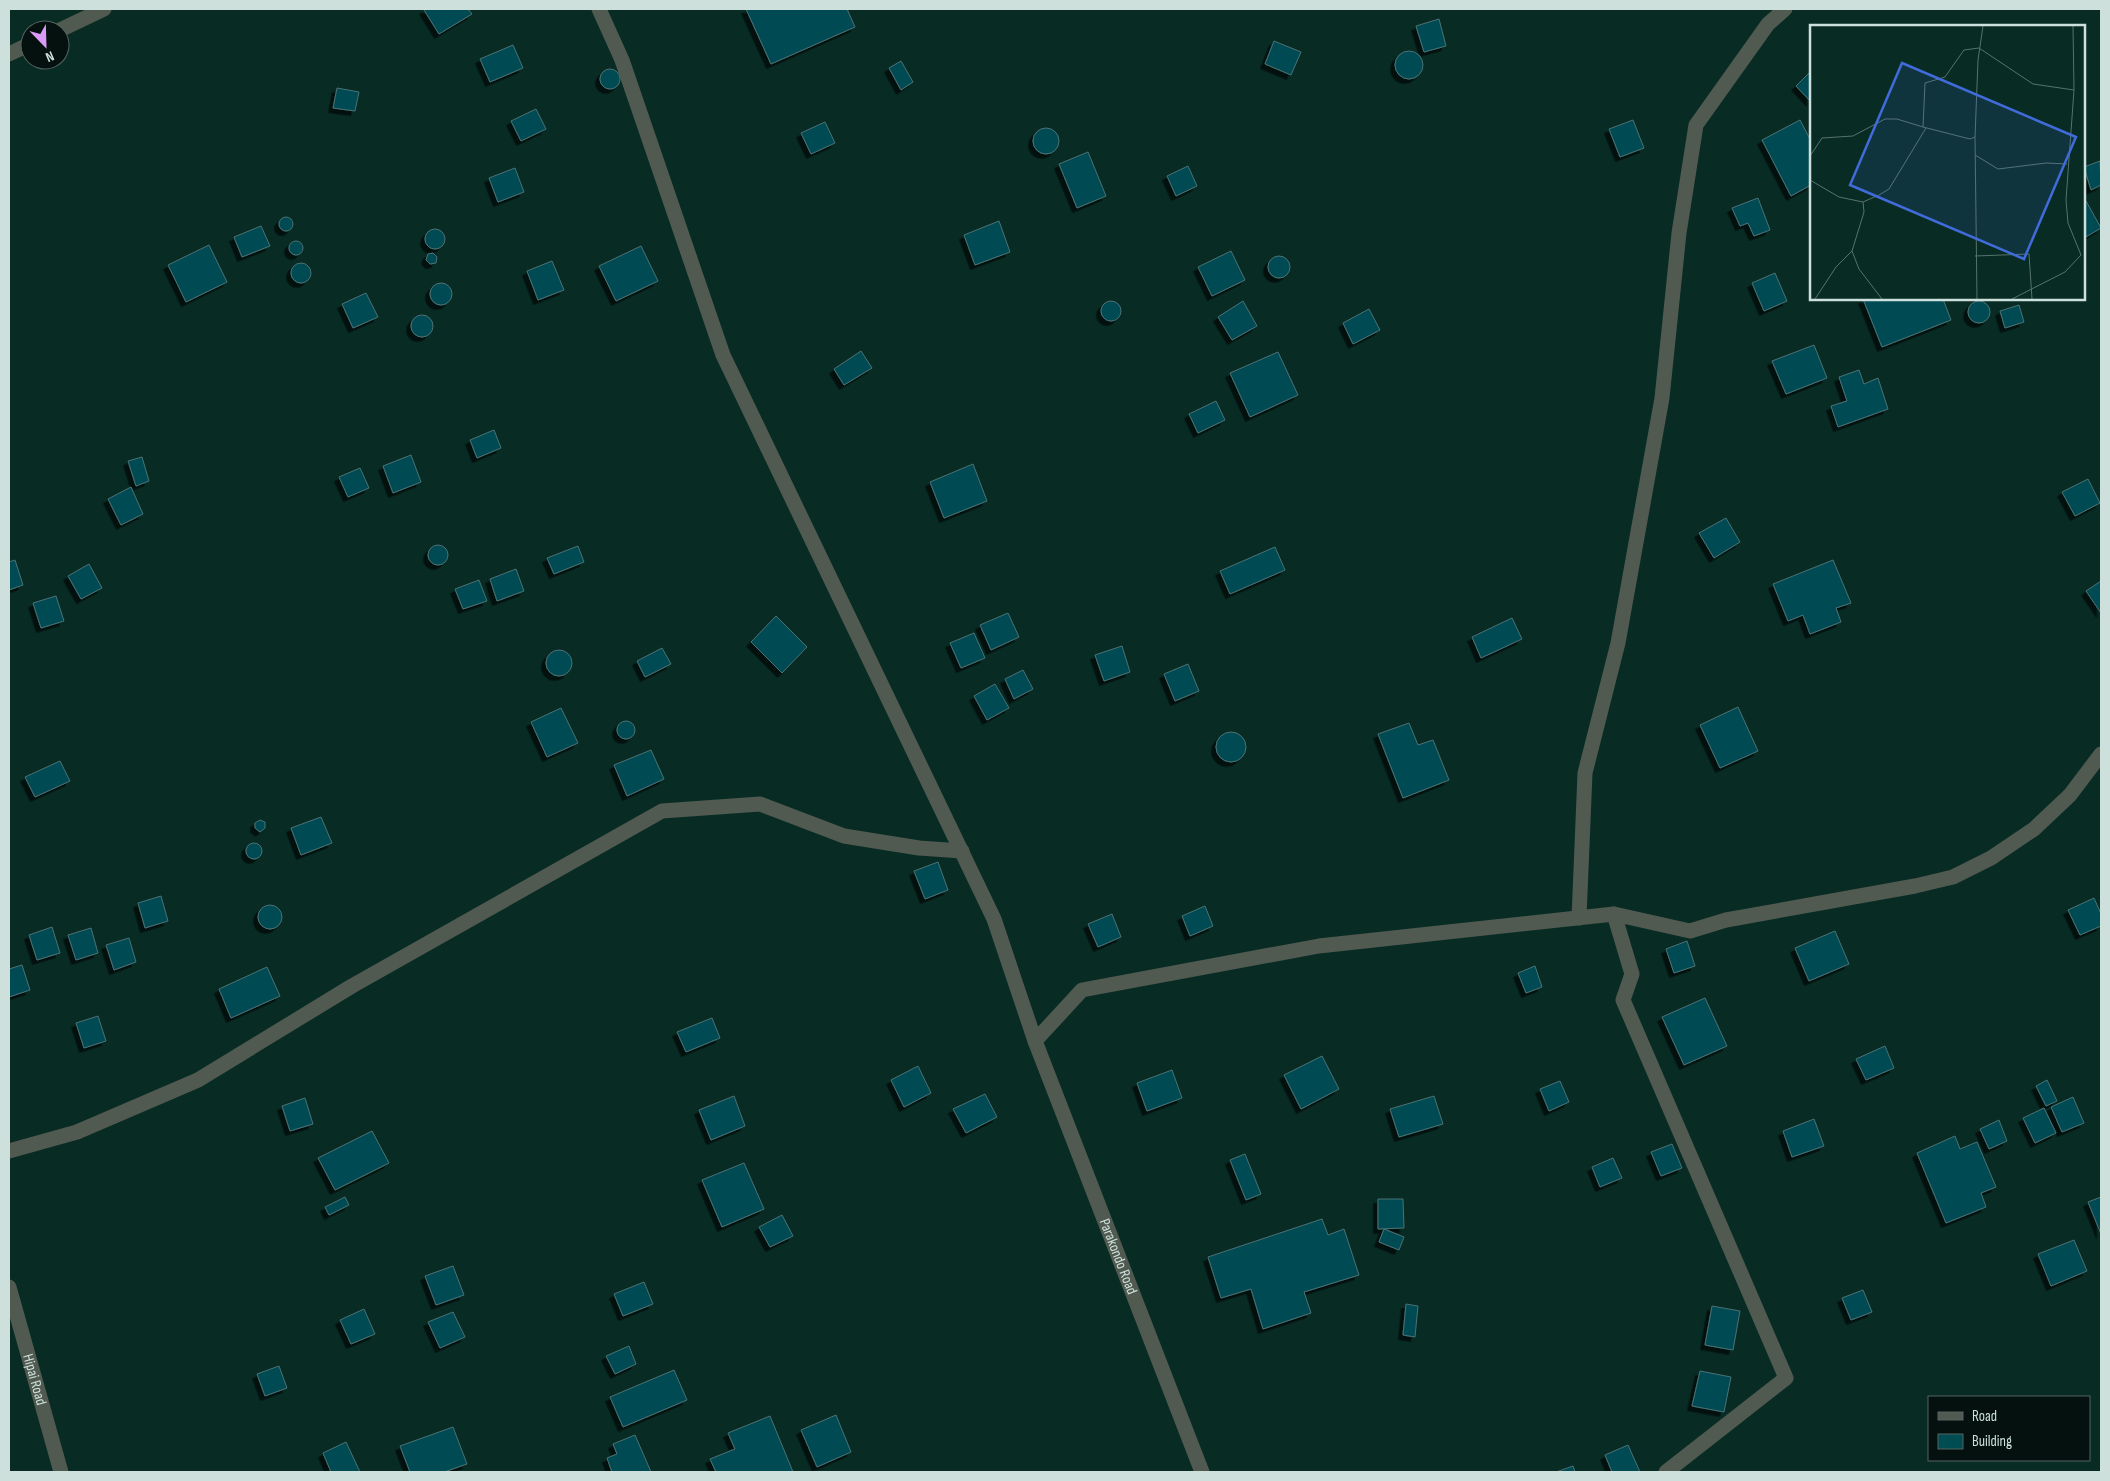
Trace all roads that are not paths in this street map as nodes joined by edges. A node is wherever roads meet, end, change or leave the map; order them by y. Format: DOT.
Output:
graph roads {
  1 [pos="104,9"];
  2 [pos="600,9"];
  3 [pos="1785,9"];
  4 [pos="70,25"];
  5 [pos="2101,754"];
  6 [pos="962,851"];
  7 [pos="1614,914"];
  8 [pos="1579,918"];
  9 [pos="1035,1041"];
  10 [pos="9,1151"];
  11 [pos="9,1287"];
  12 [pos="62,1472"];
  13 [pos="1202,1472"];
  14 [pos="1666,1472"];
  1 -- 4 [label="street"];
  2 -- 6 [label="street, Parakondo Road"];
  3 -- 8 [label="street"];
  5 -- 7 [label="street"];
  6 -- 9 [label="street, Parakondo Road"];
  6 -- 10 [label="street"];
  7 -- 8 [label="street"];
  7 -- 14 [label="street"];
  8 -- 9 [label="street"];
  9 -- 13 [label="street, Parakondo Road"];
  11 -- 12 [label="street, Hipai Road"];
}
